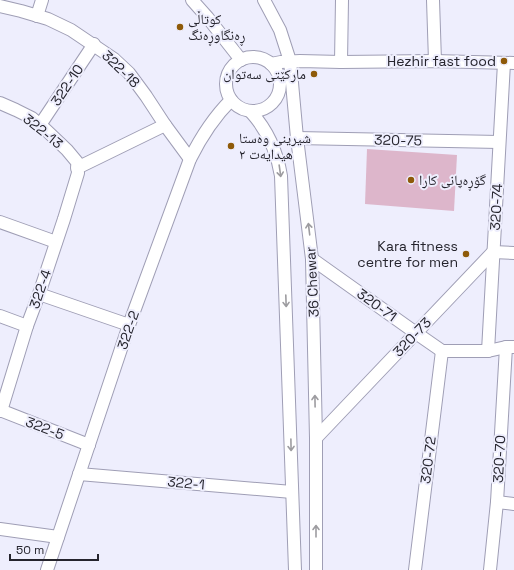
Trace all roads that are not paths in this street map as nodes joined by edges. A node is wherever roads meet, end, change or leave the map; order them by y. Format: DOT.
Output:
graph roads {
  1 [pos="42,0"];
  2 [pos="192,0"];
  3 [pos="264,0"];
  4 [pos="342,0"];
  5 [pos="432,0"];
  6 [pos="0,6"];
  7 [pos="37,16"];
  8 [pos="94,44"];
  9 [pos="241,60"];
  10 [pos="290,61"];
  11 [pos="435,61"];
  12 [pos="341,62"];
  13 [pos="509,63"];
  14 [pos="271,64"];
  15 [pos="280,81"];
  16 [pos="231,100"];
  17 [pos="294,100"];
  18 [pos="0,103"];
  19 [pos="251,112"];
  20 [pos="40,125"];
  21 [pos="165,125"];
  22 [pos="297,138"];
  23 [pos="500,142"];
  24 [pos="190,159"];
  25 [pos="78,168"];
  26 [pos="0,222"];
  27 [pos="56,242"];
  28 [pos="493,252"];
  29 [pos="514,253"];
  30 [pos="312,259"];
  31 [pos="39,294"];
  32 [pos="0,316"];
  33 [pos="129,324"];
  34 [pos="28,326"];
  35 [pos="416,333"];
  36 [pos="510,347"];
  37 [pos="442,351"];
  38 [pos="488,351"];
  39 [pos="0,410"];
  40 [pos="316,438"];
  41 [pos="89,445"];
  42 [pos="80,474"];
  43 [pos="292,492"];
  44 [pos="497,502"];
  45 [pos="514,504"];
  46 [pos="0,529"];
  47 [pos="58,537"];
  48 [pos="47,570"];
  49 [pos="295,570"];
  50 [pos="316,570"];
  51 [pos="415,570"];
  52 [pos="490,570"];
  1 -- 7 [label="street"];
  2 -- 9 [label="street"];
  3 -- 10 [label="street, 36 Chewar"];
  4 -- 12 [label="street"];
  5 -- 11 [label="street"];
  6 -- 7 [label="street, 322-18"];
  7 -- 8 [label="street, 322-18"];
  8 -- 20 [label="street, 322-10"];
  8 -- 21 [label="street, 322-18"];
  9 -- 14 [label="street"];
  9 -- 16 [label="street"];
  10 -- 12 [label="street"];
  10 -- 14 [label="street"];
  10 -- 17 [label="street, 36 Chewar"];
  11 -- 12 [label="street"];
  11 -- 13 [label="street"];
  13 -- 23 [label="street, 320-74"];
  14 -- 15 [label="street"];
  15 -- 17 [label="street"];
  15 -- 19 [label="street"];
  16 -- 19 [label="street"];
  16 -- 24 [label="street, 322-2"];
  17 -- 22 [label="street, 36 Chewar"];
  18 -- 20 [label="street, 322-13"];
  19 -- 43 [label="street, one-way"];
  20 -- 25 [label="street, 322-13"];
  21 -- 24 [label="street, 322-18"];
  21 -- 25 [label="street"];
  22 -- 23 [label="street, 320-75"];
  30 -- 22 [label="street, 36 Chewar, one-way"];
  23 -- 28 [label="street, 320-74"];
  24 -- 33 [label="street, 322-2"];
  25 -- 27 [label="street, 322-4"];
  26 -- 27 [label="street"];
  27 -- 31 [label="street, 322-4"];
  28 -- 29 [label="street"];
  28 -- 35 [label="street, 320-73"];
  28 -- 38 [label="street, 320-74"];
  30 -- 35 [label="street, 320-71"];
  40 -- 30 [label="street, 36 Chewar, one-way"];
  31 -- 33 [label="street"];
  31 -- 34 [label="street, 322-4"];
  32 -- 34 [label="street"];
  33 -- 41 [label="street, 322-2"];
  34 -- 39 [label="street, 322-4"];
  35 -- 37 [label="street, 320-71"];
  35 -- 40 [label="street, 320-73"];
  36 -- 38 [label="street"];
  36 -- 44 [label="street, 320-70"];
  37 -- 38 [label="street"];
  37 -- 51 [label="street, 320-72"];
  39 -- 41 [label="street, 322-5"];
  50 -- 40 [label="street, 36 Chewar, one-way"];
  41 -- 42 [label="street, 322-2"];
  42 -- 43 [label="street, 322-1"];
  42 -- 47 [label="street, 322-2"];
  43 -- 49 [label="street"];
  44 -- 45 [label="street"];
  44 -- 52 [label="street, 320-70"];
  46 -- 47 [label="street"];
  47 -- 48 [label="street, 322-2"];
}
